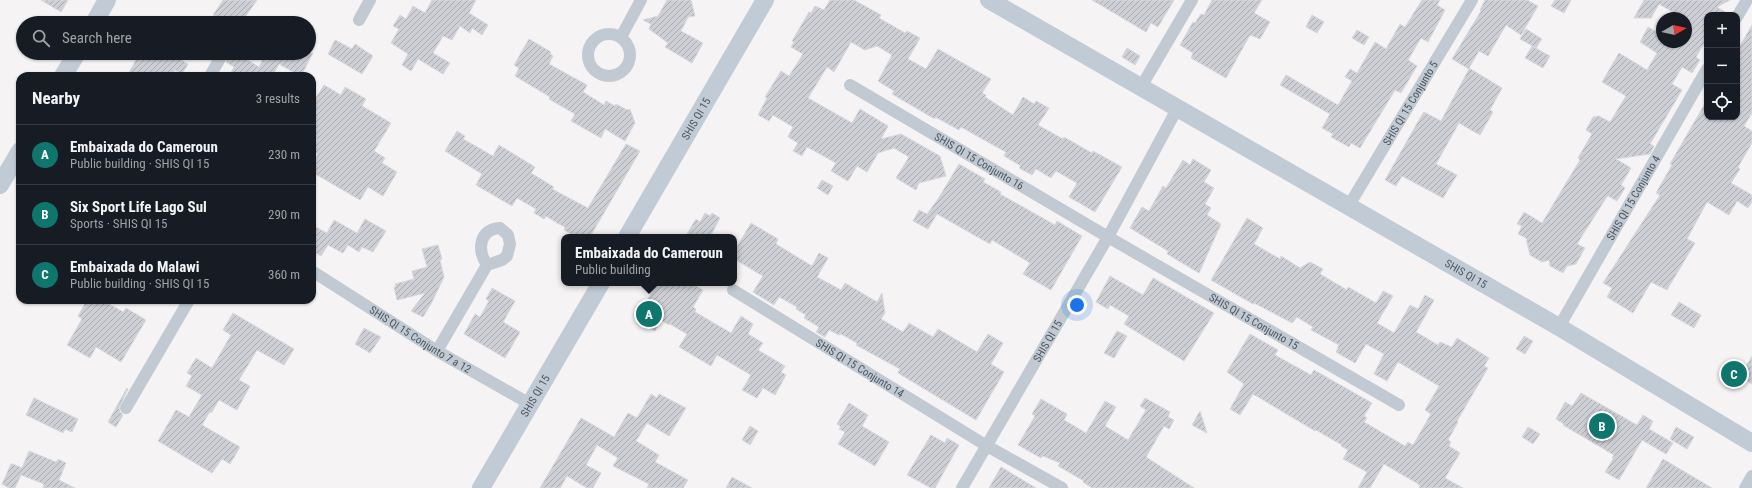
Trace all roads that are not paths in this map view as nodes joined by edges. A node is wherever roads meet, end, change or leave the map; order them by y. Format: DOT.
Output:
graph roads {
  1 [pos="107,0"];
  2 [pos="370,0"];
  3 [pos="641,0"];
  4 [pos="989,0"];
  5 [pos="1192,0"];
  6 [pos="1472,0"];
  7 [pos="1747,0"];
  8 [pos="762,1"];
  9 [pos="1740,12"];
  10 [pos="98,16"];
  11 [pos="359,20"];
  12 [pos="621,37"];
  13 [pos="73,60"];
  14 [pos="219,60"];
  15 [pos="65,72"];
  16 [pos="212,72"];
  17 [pos="1704,74"];
  18 [pos="850,85"];
  19 [pos="1141,87"];
  20 [pos="1177,109"];
  21 [pos="16,158"];
  22 [pos="0,185"];
  23 [pos="1348,207"];
  24 [pos="629,234"];
  25 [pos="1108,237"];
  26 [pos="487,265"];
  27 [pos="316,274"];
  28 [pos="599,286"];
  29 [pos="733,290"];
  30 [pos="187,304"];
  31 [pos="1558,327"];
  32 [pos="437,351"];
  33 [pos="530,404"];
  34 [pos="1399,405"];
  35 [pos="126,408"];
  36 [pos="1752,443"];
  37 [pos="987,446"];
  38 [pos="1752,476"];
  39 [pos="481,488"];
  40 [pos="962,488"];
  41 [pos="1062,488"];
  42 [pos="1745,488"];
  1 -- 10 [label="street"];
  2 -- 11 [label="street"];
  3 -- 12 [label="street"];
  4 -- 19 [label="street, SHIS QI 15"];
  5 -- 19 [label="street"];
  6 -- 23 [label="street, SHIS QI 15 Conjunto 5"];
  7 -- 9 [label="street"];
  8 -- 24 [label="street, SHIS QI 15"];
  13 -- 15 [label="street"];
  14 -- 16 [label="street"];
  17 -- 31 [label="street, SHIS QI 15 Conjunto 4"];
  18 -- 25 [label="street, SHIS QI 15 Conjunto 16"];
  19 -- 20 [label="street, SHIS QI 15"];
  20 -- 23 [label="street, SHIS QI 15"];
  20 -- 25 [label="street, SHIS QI 15"];
  21 -- 22 [label="street"];
  23 -- 31 [label="street, SHIS QI 15"];
  25 -- 34 [label="street, SHIS QI 15 Conjunto 15"];
  25 -- 37 [label="street, SHIS QI 15"];
  26 -- 32 [label="street"];
  27 -- 32 [label="street, SHIS QI 15 Conjunto 7 a 12"];
  28 -- 33 [label="street, SHIS QI 15"];
  29 -- 37 [label="street, SHIS QI 15 Conjunto 14"];
  30 -- 35 [label="street"];
  31 -- 36 [label="street, SHIS QI 15"];
  32 -- 33 [label="street, SHIS QI 15 Conjunto 7 a 12"];
  33 -- 39 [label="street, SHIS QI 15"];
  37 -- 40 [label="street, SHIS QI 15"];
  37 -- 41 [label="street, SHIS QI 15 Conjunto 14"];
  38 -- 42 [label="street"];
}
